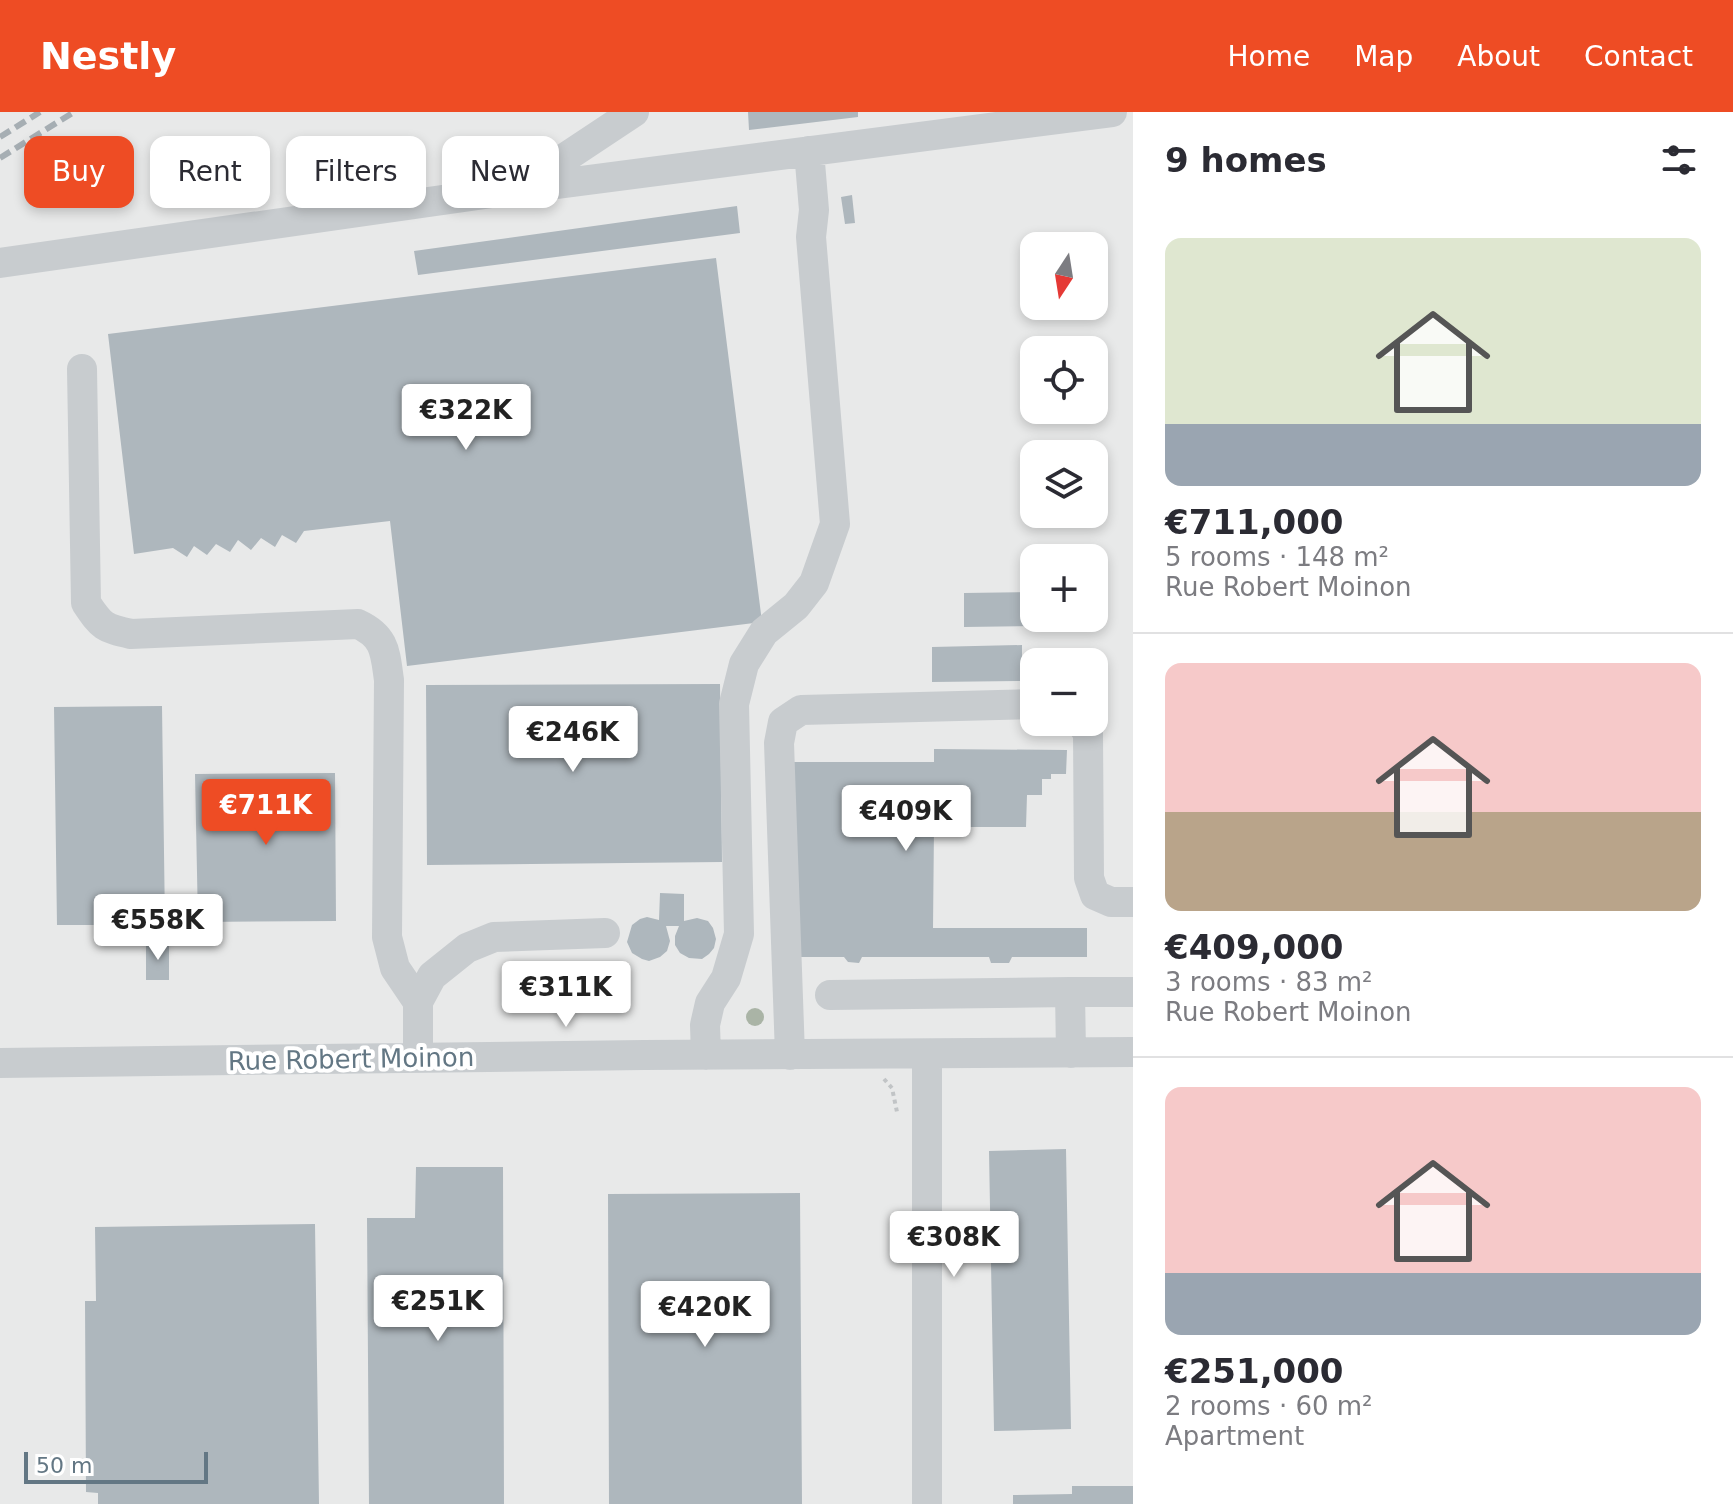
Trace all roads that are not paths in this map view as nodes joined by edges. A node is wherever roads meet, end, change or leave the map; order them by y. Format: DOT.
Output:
graph roads {
  1 [pos="634,112"];
  2 [pos="1112,112"];
  3 [pos="809,151"];
  4 [pos="559,162"];
  5 [pos="559,184"];
  6 [pos="442,200"];
  7 [pos="0,263"];
  8 [pos="82,369"];
  9 [pos="1020,704"];
  10 [pos="1088,736"];
  11 [pos="1133,902"];
  12 [pos="605,933"];
  13 [pos="1070,992"];
  14 [pos="1133,992"];
  15 [pos="830,995"];
  16 [pos="418,1002"];
  17 [pos="1133,1052"];
  18 [pos="1071,1053"];
  19 [pos="927,1054"];
  20 [pos="706,1055"];
  21 [pos="790,1055"];
  22 [pos="418,1058"];
  23 [pos="0,1063"];
  24 [pos="927,1504"];
  1 -- 4 [label="street"];
  2 -- 3 [label="street"];
  3 -- 5 [label="street"];
  3 -- 20 [label="street"];
  6 -- 7 [label="street"];
  8 -- 16 [label="street"];
  9 -- 21 [label="street"];
  10 -- 11 [label="street"];
  12 -- 16 [label="street"];
  13 -- 14 [label="street"];
  13 -- 15 [label="street"];
  13 -- 18 [label="street"];
  16 -- 22 [label="street"];
  17 -- 18 [label="street, Rue Robert Moinon"];
  18 -- 19 [label="street, Rue Robert Moinon"];
  19 -- 21 [label="street, Rue Robert Moinon"];
  19 -- 24 [label="street"];
  20 -- 21 [label="street, Rue Robert Moinon"];
  20 -- 22 [label="street, Rue Robert Moinon"];
  22 -- 23 [label="street, Rue Robert Moinon"];
}
